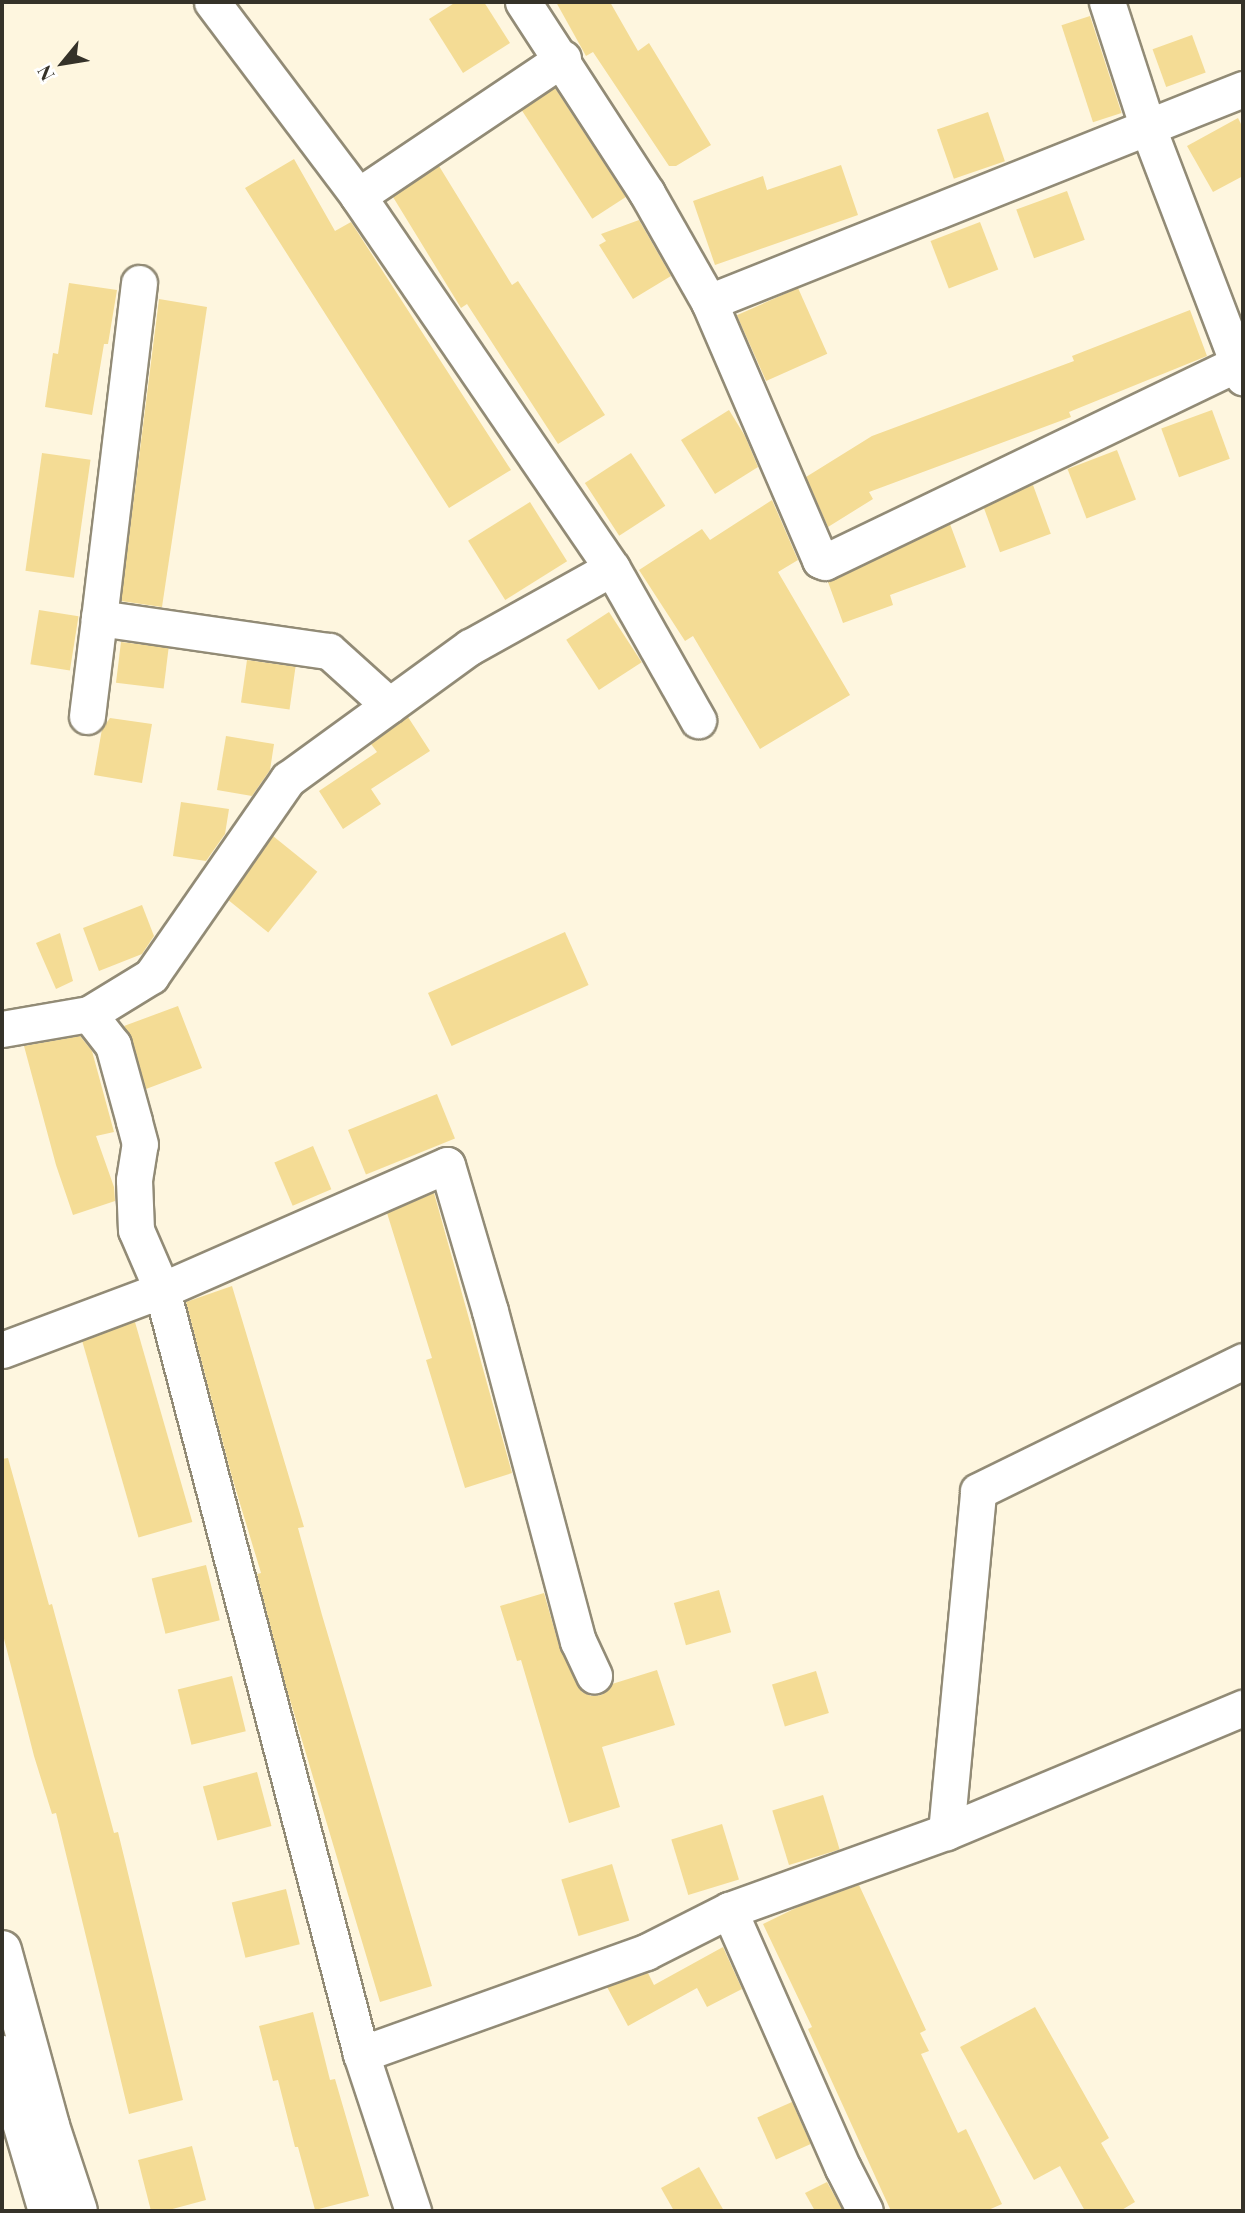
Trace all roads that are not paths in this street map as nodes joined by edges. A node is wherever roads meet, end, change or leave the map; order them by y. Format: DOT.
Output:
graph roads {
  1 [pos="212,2"];
  2 [pos="523,2"];
  3 [pos="1107,2"];
  4 [pos="563,58"];
  5 [pos="1243,89"];
  6 [pos="1148,128"];
  7 [pos="358,196"];
  8 [pos="139,283"];
  9 [pos="709,302"];
  10 [pos="1241,367"];
  11 [pos="612,568"];
  12 [pos="99,618"];
  13 [pos="389,705"];
  14 [pos="87,716"];
  15 [pos="698,720"];
  16 [pos="89,1014"];
  17 [pos="2,1029"];
  18 [pos="162,1290"];
  19 [pos="2,1350"];
  20 [pos="1243,1361"];
  21 [pos="594,1676"];
  22 [pos="1243,1707"];
  23 [pos="946,1832"];
  24 [pos="729,1910"];
  25 [pos="2,1950"];
  26 [pos="360,2054"];
  27 [pos="2,2055"];
  28 [pos="48,2211"];
  29 [pos="78,2211"];
  30 [pos="413,2211"];
  31 [pos="865,2211"];
  1 -- 7 [label="street"];
  2 -- 4 [label="street"];
  3 -- 6 [label="street"];
  4 -- 7 [label="street"];
  4 -- 9 [label="street"];
  5 -- 6 [label="street"];
  6 -- 9 [label="street"];
  6 -- 10 [label="street"];
  7 -- 11 [label="street"];
  8 -- 12 [label="street"];
  9 -- 10 [label="street"];
  11 -- 13 [label="street"];
  11 -- 15 [label="street"];
  12 -- 13 [label="street"];
  12 -- 14 [label="street"];
  13 -- 16 [label="street"];
  16 -- 17 [label="street"];
  16 -- 18 [label="street"];
  18 -- 19 [label="street"];
  18 -- 21 [label="street"];
  18 -- 26 [label="street"];
  20 -- 23 [label="street"];
  22 -- 23 [label="street"];
  23 -- 24 [label="street"];
  24 -- 26 [label="street"];
  24 -- 31 [label="street"];
  25 -- 29 [label="main road"];
  26 -- 30 [label="street"];
  27 -- 28 [label="main road"];
}
